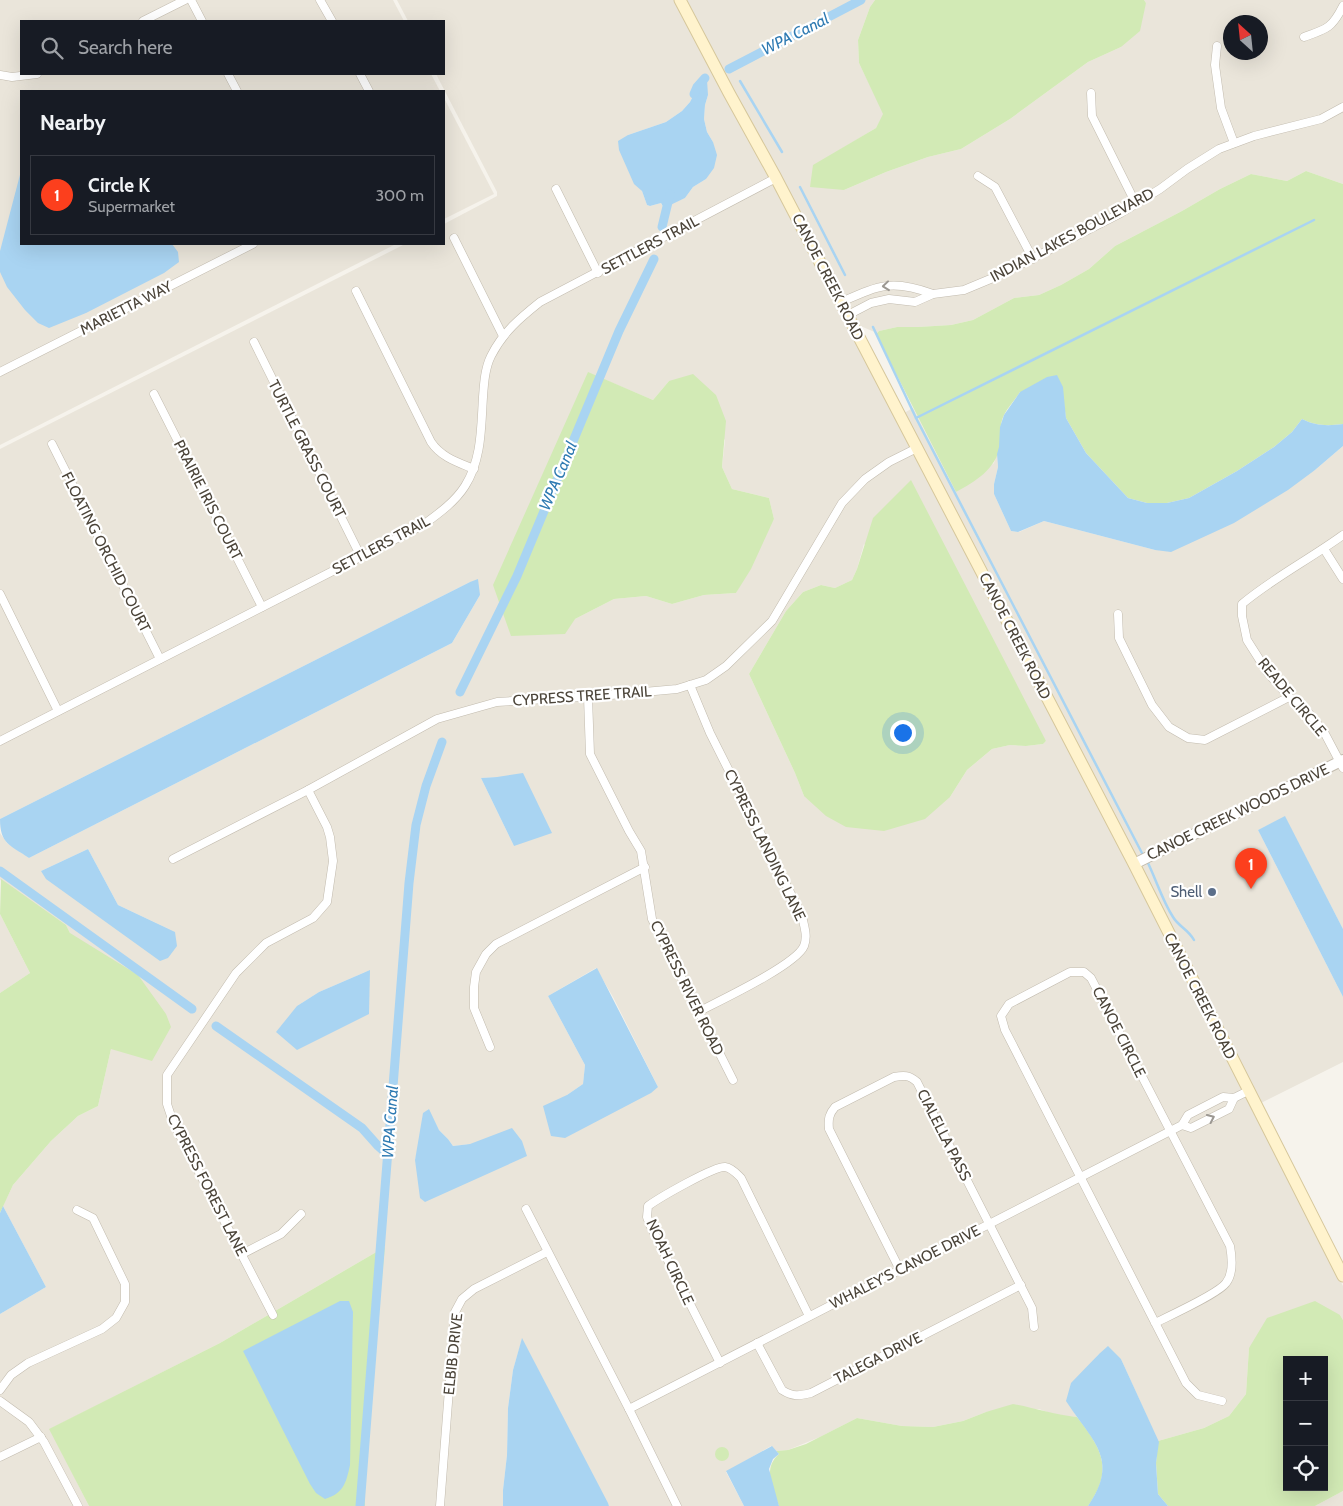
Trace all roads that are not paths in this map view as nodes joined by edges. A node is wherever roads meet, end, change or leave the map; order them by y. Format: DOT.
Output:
graph roads {
  1 [pos="185,0"];
  2 [pos="192,0"];
  3 [pos="320,0"];
  4 [pos="680,0"];
  5 [pos="1343,6"];
  6 [pos="145,20"];
  7 [pos="202,20"];
  8 [pos="331,20"];
  9 [pos="1304,37"];
  10 [pos="1217,46"];
  11 [pos="0,75"];
  12 [pos="29,75"];
  13 [pos="229,75"];
  14 [pos="361,75"];
  15 [pos="236,90"];
  16 [pos="369,90"];
  17 [pos="1091,93"];
  18 [pos="1343,107"];
  19 [pos="1234,143"];
  20 [pos="978,176"];
  21 [pos="776,178"];
  22 [pos="556,189"];
  23 [pos="1136,204"];
  24 [pos="454,238"];
  25 [pos="251,245"];
  26 [pos="1032,259"];
  27 [pos="598,273"];
  28 [pos="356,292"];
  29 [pos="933,294"];
  30 [pos="841,302"];
  31 [pos="848,315"];
  32 [pos="503,336"];
  33 [pos="254,342"];
  34 [pos="0,372"];
  35 [pos="154,394"];
  36 [pos="52,444"];
  37 [pos="917,448"];
  38 [pos="474,469"];
  39 [pos="1343,535"];
  40 [pos="1324,549"];
  41 [pos="361,556"];
  42 [pos="1343,579"];
  43 [pos="0,594"];
  44 [pos="262,607"];
  45 [pos="1118,614"];
  46 [pos="160,659"];
  47 [pos="690,685"];
  48 [pos="588,697"];
  49 [pos="1290,697"];
  50 [pos="58,711"];
  51 [pos="0,741"];
  52 [pos="1342,763"];
  53 [pos="308,790"];
  54 [pos="173,859"];
  55 [pos="1134,864"];
  56 [pos="644,867"];
  57 [pos="698,1012"];
  58 [pos="490,1047"];
  59 [pos="733,1080"];
  60 [pos="1248,1091"];
  61 [pos="1234,1098"];
  62 [pos="1182,1125"];
  63 [pos="1170,1131"];
  64 [pos="1080,1177"];
  65 [pos="526,1209"];
  66 [pos="77,1210"];
  67 [pos="300,1214"];
  68 [pos="989,1224"];
  69 [pos="547,1252"];
  70 [pos="242,1254"];
  71 [pos="900,1270"];
  72 [pos="1343,1276"];
  73 [pos="1021,1285"];
  74 [pos="273,1315"];
  75 [pos="809,1316"];
  76 [pos="1155,1323"];
  77 [pos="1034,1327"];
  78 [pos="757,1343"];
  79 [pos="720,1362"];
  80 [pos="0,1390"];
  81 [pos="0,1401"];
  82 [pos="1222,1401"];
  83 [pos="629,1409"];
  84 [pos="41,1438"];
  85 [pos="0,1457"];
  86 [pos="78,1506"];
  87 [pos="440,1506"];
  88 [pos="677,1506"];
  1 -- 6 [label="street"];
  2 -- 7 [label="street"];
  3 -- 8 [label="street"];
  4 -- 21 [label="main road, CANOE CREEK ROAD"];
  5 -- 9 [label="street"];
  10 -- 19 [label="street"];
  11 -- 12 [label="street"];
  13 -- 15 [label="street"];
  14 -- 16 [label="street"];
  17 -- 23 [label="street"];
  18 -- 19 [label="street, INDIAN LAKES BOULEVARD"];
  19 -- 23 [label="street, INDIAN LAKES BOULEVARD"];
  20 -- 26 [label="street"];
  21 -- 27 [label="street, SETTLERS TRAIL"];
  21 -- 30 [label="main road, CANOE CREEK ROAD"];
  22 -- 27 [label="street"];
  23 -- 26 [label="street, INDIAN LAKES BOULEVARD"];
  24 -- 32 [label="street"];
  25 -- 34 [label="street, MARIETTA WAY"];
  26 -- 29 [label="street, INDIAN LAKES BOULEVARD"];
  27 -- 32 [label="street, SETTLERS TRAIL"];
  28 -- 38 [label="street"];
  29 -- 30 [label="street, INDIAN LAKES BOULEVARD, one-way"];
  29 -- 31 [label="street, INDIAN LAKES BOULEVARD"];
  30 -- 31 [label="main road, CANOE CREEK ROAD"];
  31 -- 37 [label="main road, CANOE CREEK ROAD"];
  32 -- 38 [label="street, SETTLERS TRAIL"];
  33 -- 41 [label="street, TURTLE GRASS COURT"];
  35 -- 44 [label="street, PRAIRIE IRIS COURT"];
  36 -- 46 [label="street, FLOATING ORCHID COURT"];
  37 -- 47 [label="street, CYPRESS TREE TRAIL"];
  37 -- 55 [label="main road, CANOE CREEK ROAD"];
  38 -- 41 [label="street, SETTLERS TRAIL"];
  39 -- 40 [label="street, READE CIRCLE"];
  40 -- 42 [label="street"];
  40 -- 49 [label="street, READE CIRCLE"];
  41 -- 44 [label="street, SETTLERS TRAIL"];
  43 -- 50 [label="street"];
  44 -- 46 [label="street, SETTLERS TRAIL"];
  45 -- 49 [label="street"];
  46 -- 50 [label="street, SETTLERS TRAIL"];
  47 -- 48 [label="street, CYPRESS TREE TRAIL"];
  47 -- 57 [label="street, CYPRESS LANDING LANE"];
  48 -- 53 [label="street, CYPRESS TREE TRAIL"];
  48 -- 56 [label="street, CYPRESS RIVER ROAD"];
  49 -- 52 [label="street, READE CIRCLE"];
  50 -- 51 [label="street, SETTLERS TRAIL"];
  52 -- 55 [label="street, CANOE CREEK WOODS DRIVE"];
  53 -- 54 [label="street, CYPRESS TREE TRAIL"];
  53 -- 70 [label="street, CYPRESS FOREST LANE"];
  55 -- 60 [label="main road, CANOE CREEK ROAD"];
  56 -- 57 [label="street, CYPRESS RIVER ROAD"];
  56 -- 58 [label="street"];
  57 -- 59 [label="street, CYPRESS RIVER ROAD"];
  60 -- 61 [label="street, WHALEY'S CANOE DRIVE"];
  60 -- 72 [label="main road, CANOE CREEK ROAD"];
  61 -- 62 [label="street, WHALEY'S CANOE DRIVE"];
  62 -- 61 [label="street, WHALEY'S CANOE DRIVE, one-way"];
  62 -- 63 [label="street, WHALEY'S CANOE DRIVE"];
  63 -- 64 [label="street, WHALEY'S CANOE DRIVE"];
  63 -- 64 [label="street, CANOE CIRCLE"];
  63 -- 76 [label="street, CANOE CIRCLE"];
  64 -- 68 [label="street, WHALEY'S CANOE DRIVE"];
  64 -- 76 [label="street, CANOE CIRCLE"];
  65 -- 69 [label="street"];
  66 -- 80 [label="street"];
  67 -- 70 [label="street"];
  68 -- 71 [label="street, WHALEY'S CANOE DRIVE"];
  68 -- 71 [label="street, CIALELLA PASS"];
  68 -- 73 [label="street, CIALELLA PASS"];
  69 -- 83 [label="street"];
  69 -- 87 [label="street, ELBIB DRIVE"];
  70 -- 74 [label="street, CYPRESS FOREST LANE"];
  71 -- 75 [label="street, WHALEY'S CANOE DRIVE"];
  73 -- 77 [label="street, CIALELLA PASS"];
  73 -- 78 [label="street, TALEGA DRIVE"];
  75 -- 78 [label="street, WHALEY'S CANOE DRIVE"];
  75 -- 79 [label="street, NOAH CIRCLE"];
  76 -- 82 [label="street, CANOE CIRCLE"];
  78 -- 79 [label="street, WHALEY'S CANOE DRIVE"];
  79 -- 83 [label="street, WHALEY'S CANOE DRIVE"];
  81 -- 84 [label="street"];
  83 -- 88 [label="street"];
  84 -- 85 [label="street"];
  84 -- 86 [label="street"];
}
